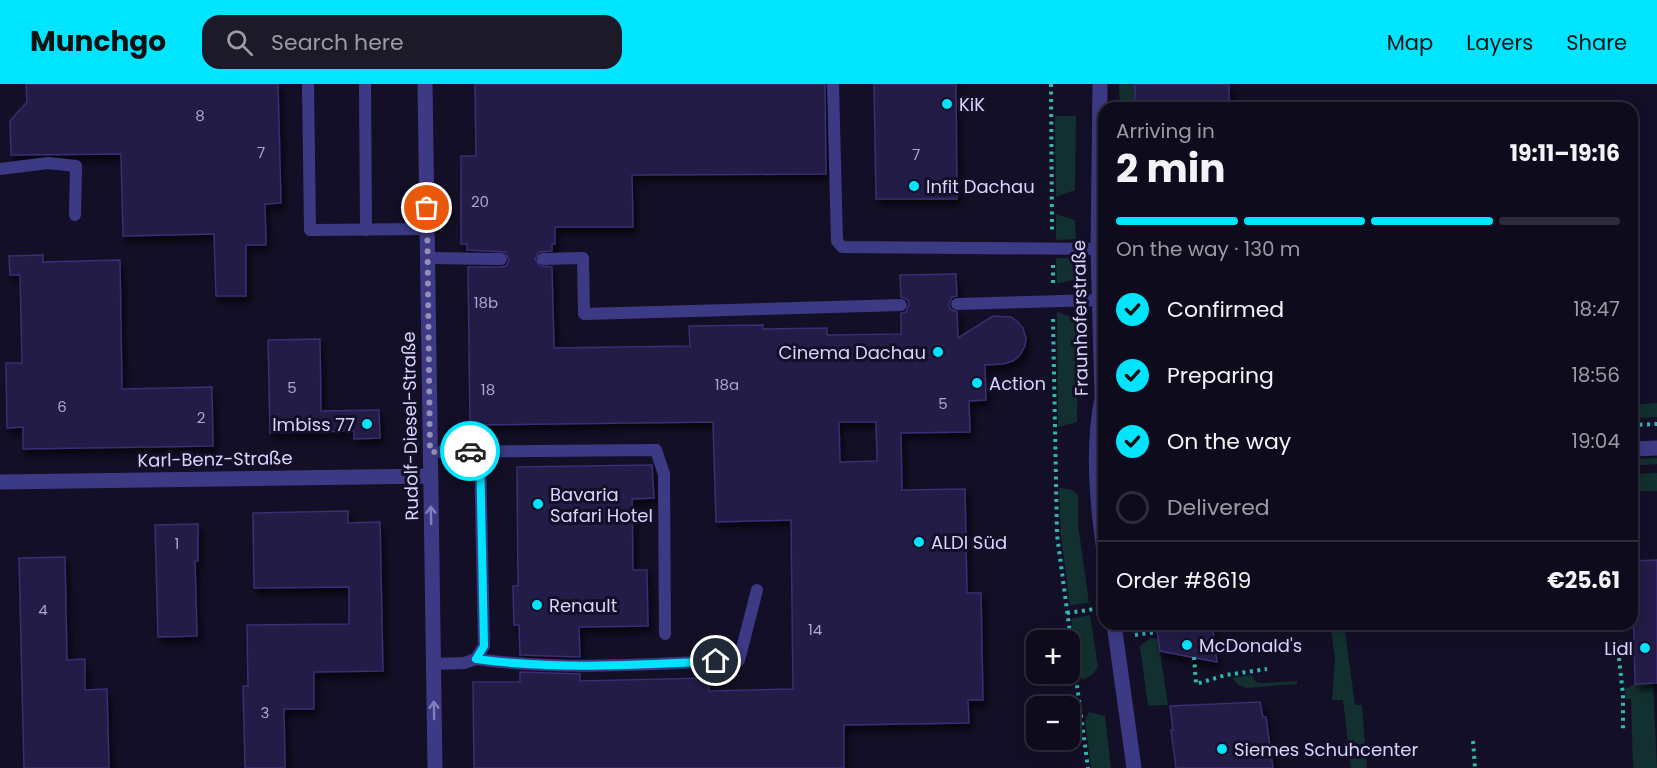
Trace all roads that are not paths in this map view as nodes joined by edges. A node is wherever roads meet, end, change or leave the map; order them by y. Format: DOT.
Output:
graph roads {
  1 [pos="308,84"];
  2 [pos="365,84"];
  3 [pos="425,84"];
  4 [pos="832,84"];
  5 [pos="1100,84"];
  6 [pos="1100,102"];
  7 [pos="0,169"];
  8 [pos="75,215"];
  9 [pos="427,229"];
  10 [pos="366,230"];
  11 [pos="1098,249"];
  12 [pos="427,258"];
  13 [pos="501,259"];
  14 [pos="543,259"];
  15 [pos="1098,300"];
  16 [pos="957,304"];
  17 [pos="901,305"];
  18 [pos="1098,417"];
  19 [pos="1098,440"];
  20 [pos="1657,448"];
  21 [pos="1638,449"];
  22 [pos="480,451"];
  23 [pos="430,452"];
  24 [pos="430,476"];
  25 [pos="0,482"];
  26 [pos="757,590"];
  27 [pos="1115,630"];
  28 [pos="665,634"];
  29 [pos="476,659"];
  30 [pos="434,664"];
  31 [pos="435,768"];
  32 [pos="1134,768"];
  1 -- 10 [label="lane"];
  2 -- 10 [label="lane"];
  3 -- 9 [label="street, Rudolf-Diesel-Straße"];
  4 -- 11 [label="lane"];
  5 -- 6 [label="street, Fraunhoferstraße"];
  7 -- 8 [label="lane"];
  9 -- 10 [label="lane"];
  9 -- 12 [label="street, Rudolf-Diesel-Straße"];
  11 -- 15 [label="street, Fraunhoferstraße"];
  12 -- 13 [label="lane"];
  12 -- 23 [label="street, Rudolf-Diesel-Straße"];
  14 -- 17 [label="lane"];
  15 -- 16 [label="lane"];
  18 -- 19 [label="street, Fraunhoferstraße"];
  20 -- 21 [label="street"];
  22 -- 23 [label="lane"];
  22 -- 28 [label="lane"];
  22 -- 29 [label="lane"];
  23 -- 24 [label="street, Rudolf-Diesel-Straße"];
  24 -- 25 [label="street, Karl-Benz-Straße"];
  30 -- 24 [label="street, Rudolf-Diesel-Straße, one-way"];
  26 -- 29 [label="lane"];
  27 -- 32 [label="street"];
  29 -- 30 [label="lane"];
  31 -- 30 [label="street, Rudolf-Diesel-Straße, one-way"];
}
